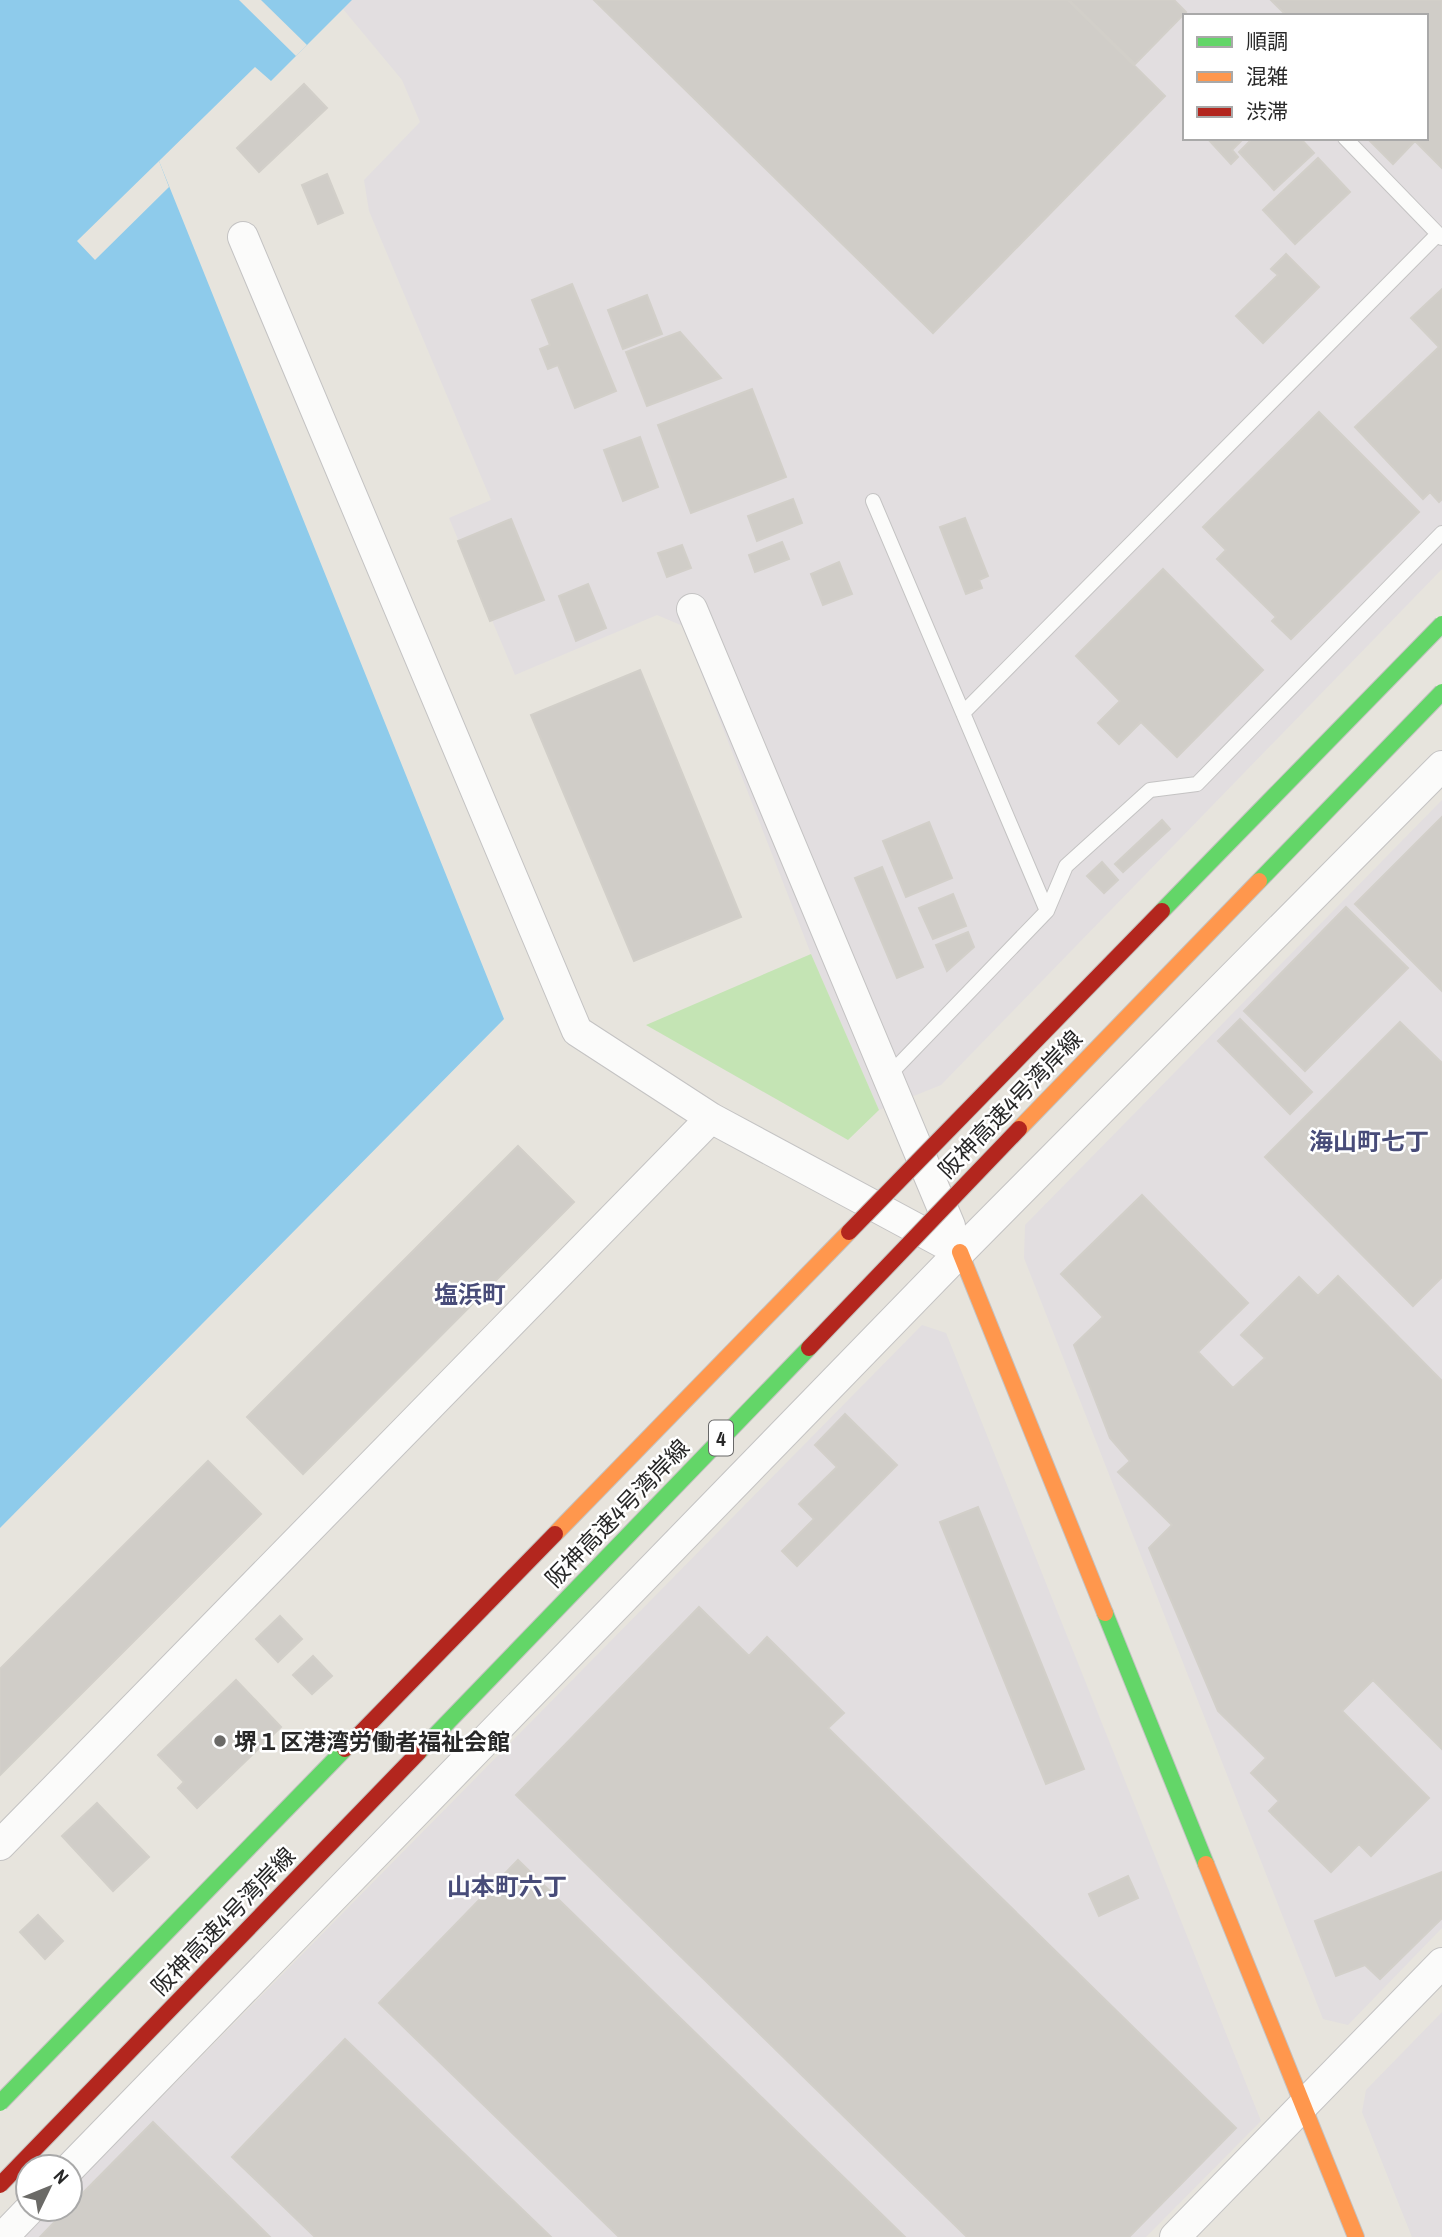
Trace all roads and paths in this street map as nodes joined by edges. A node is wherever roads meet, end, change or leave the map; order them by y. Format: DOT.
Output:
graph roads {
  1 [pos="1347,140"];
  2 [pos="1440,236"];
  3 [pos="243,237"];
  4 [pos="873,501"];
  5 [pos="1442,533"];
  6 [pos="692,609"];
  7 [pos="1442,624"];
  8 [pos="1442,692"];
  9 [pos="963,713"];
  10 [pos="1442,766"];
  11 [pos="1047,911"];
  12 [pos="888,1076"];
  13 [pos="711,1118"];
  14 [pos="960,1252"];
  15 [pos="0,1845"];
  16 [pos="1442,1963"];
  17 [pos="0,2103"];
  18 [pos="1302,2105"];
  19 [pos="84,2154"];
  20 [pos="0,2185"];
  21 [pos="16,2223"];
  22 [pos="3,2237"];
  23 [pos="1175,2237"];
  24 [pos="1356,2237"];
  1 -- 2 [label="lane"];
  2 -- 9 [label="lane"];
  3 -- 13 [label="street"];
  4 -- 9 [label="lane"];
  5 -- 11 [label="lane"];
  6 -- 12 [label="street"];
  7 -- 17 [label="main road, 阪神高速4号湾岸線 / 4, bridge"];
  8 -- 20 [label="main road, 阪神高速4号湾岸線 / 4, bridge"];
  9 -- 11 [label="lane"];
  10 -- 14 [label="street"];
  11 -- 12 [label="lane"];
  12 -- 14 [label="street"];
  13 -- 14 [label="street"];
  13 -- 15 [label="street"];
  14 -- 18 [label="main road"];
  14 -- 19 [label="street"];
  16 -- 18 [label="street"];
  18 -- 23 [label="street"];
  18 -- 24 [label="main road"];
  21 -- 22 [label="street"];
}
